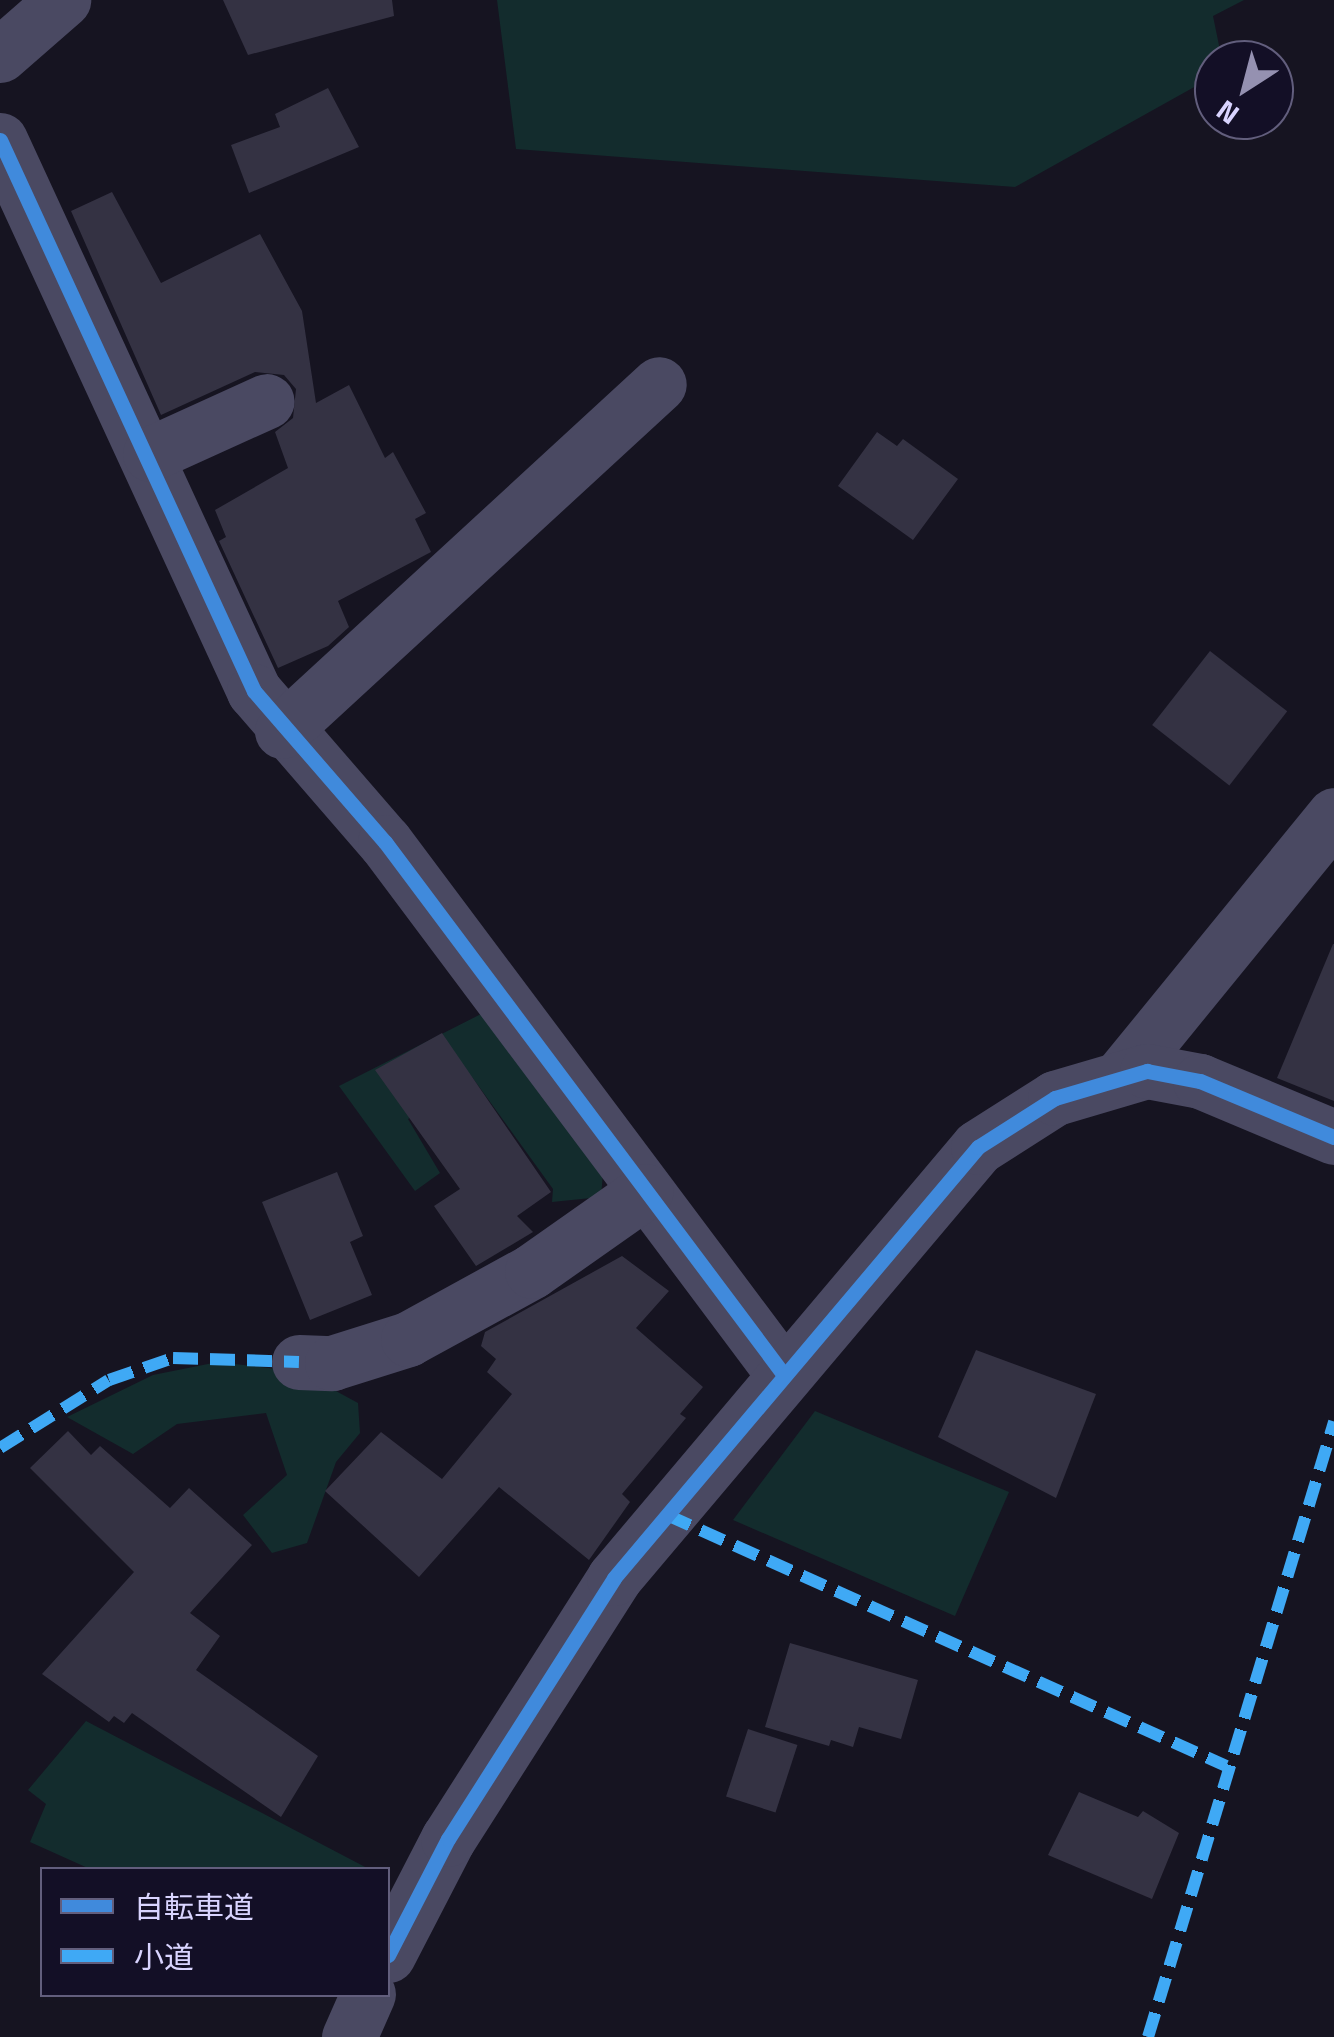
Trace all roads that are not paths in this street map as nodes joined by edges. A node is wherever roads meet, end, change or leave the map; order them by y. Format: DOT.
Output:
graph roads {
  1 [pos="64,0"];
  2 [pos="0,56"];
  3 [pos="0,140"];
  4 [pos="659,384"];
  5 [pos="267,402"];
  6 [pos="150,454"];
  7 [pos="282,731"];
  8 [pos="1334,816"];
  9 [pos="1123,1074"];
  10 [pos="1334,1137"];
  11 [pos="646,1191"];
  12 [pos="299,1362"];
  13 [pos="784,1375"];
  14 [pos="390,1951"];
  15 [pos="367,1997"];
  16 [pos="349,2037"];
  1 -- 2 [label="street"];
  3 -- 6 [label="street"];
  4 -- 7 [label="street"];
  5 -- 6 [label="street"];
  6 -- 7 [label="street"];
  7 -- 11 [label="street"];
  8 -- 9 [label="street"];
  9 -- 10 [label="street"];
  9 -- 13 [label="street"];
  11 -- 12 [label="street"];
  11 -- 13 [label="street"];
  13 -- 14 [label="street"];
  15 -- 16 [label="street"];
}
